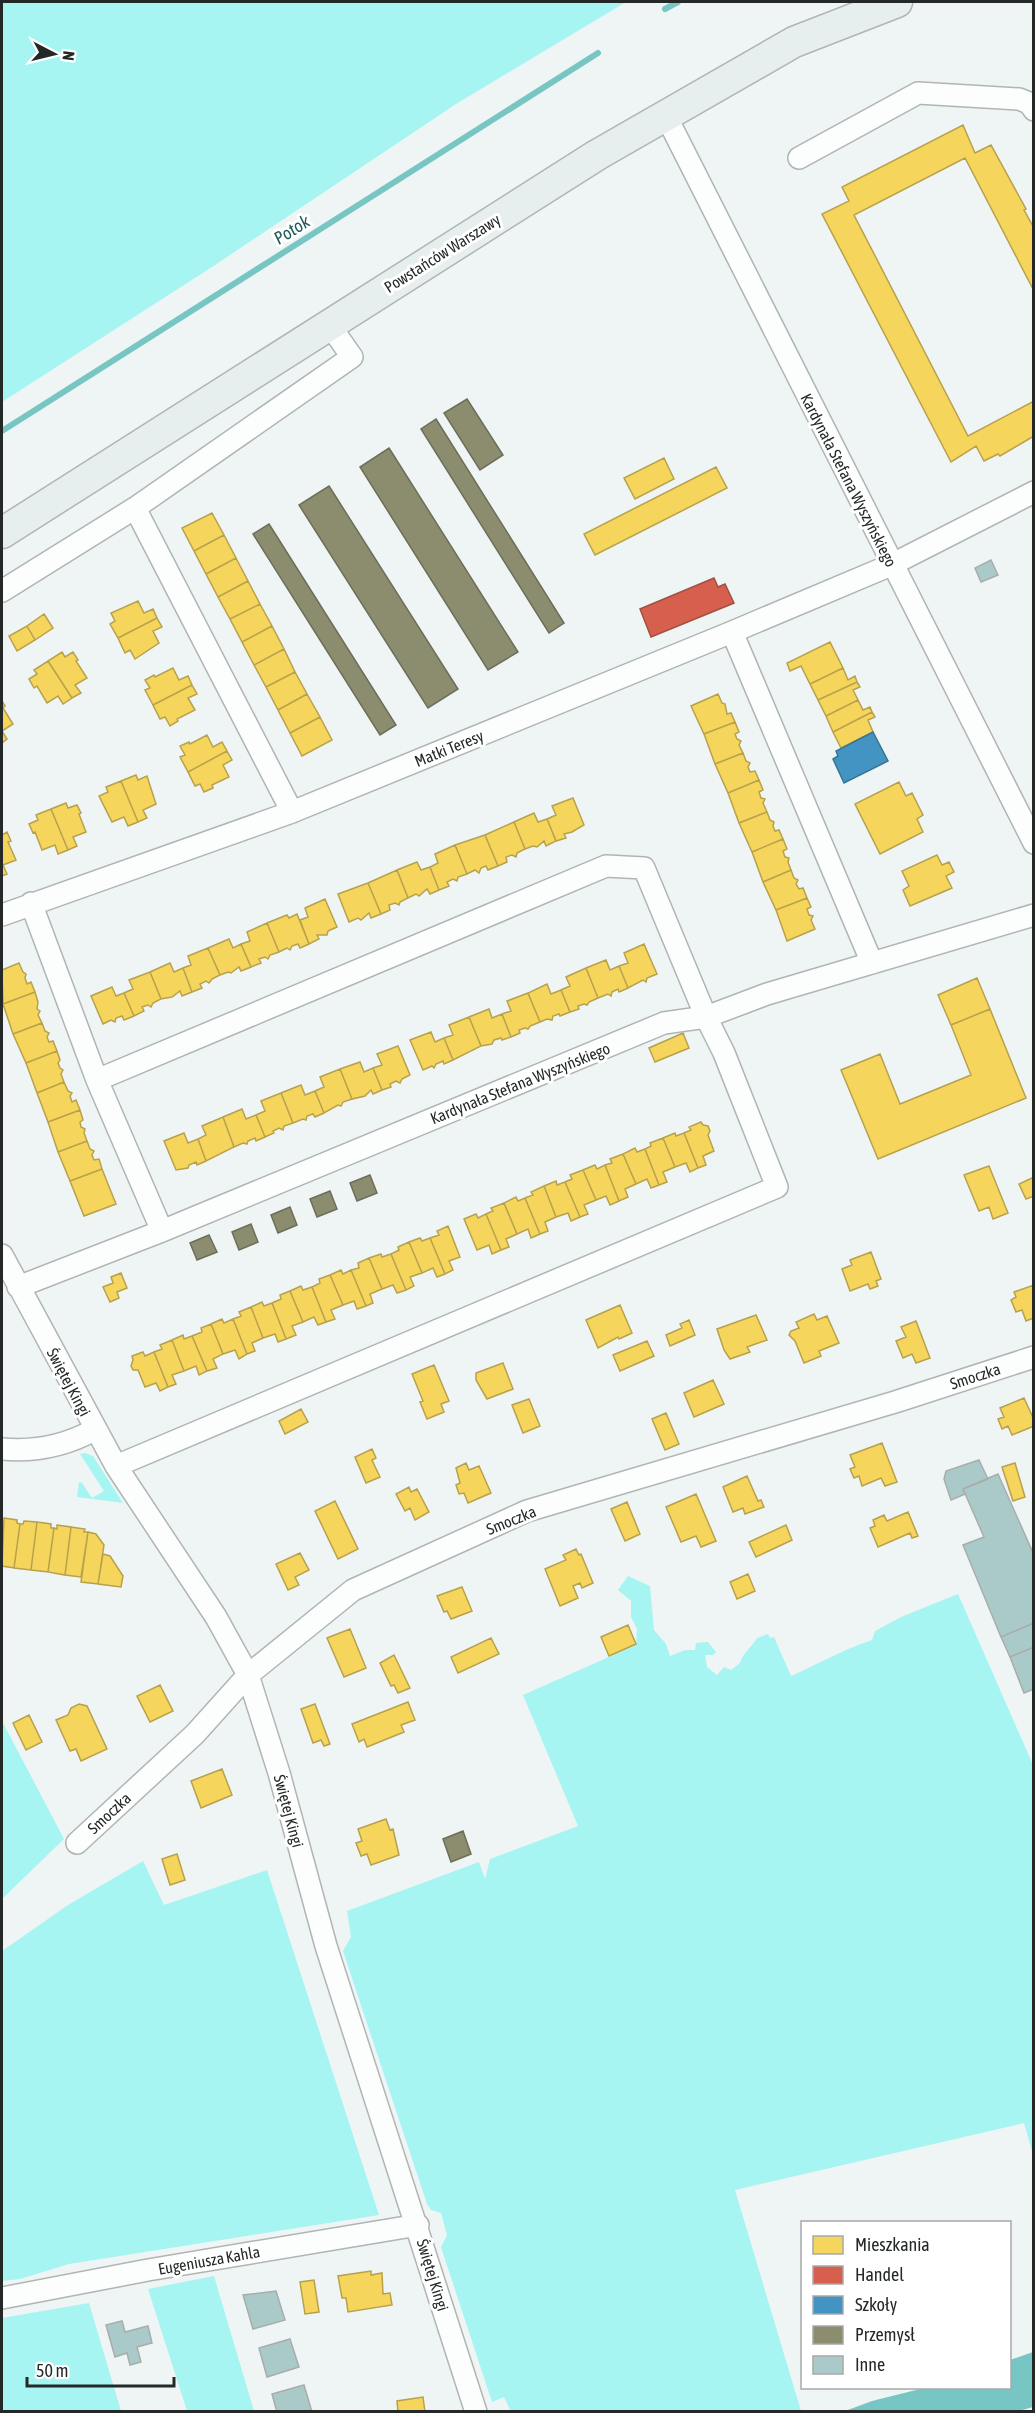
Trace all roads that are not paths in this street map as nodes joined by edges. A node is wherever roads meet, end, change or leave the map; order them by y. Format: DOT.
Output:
graph roads {
  1 [pos="897,2"];
  2 [pos="1034,110"];
  3 [pos="666,116"];
  4 [pos="799,158"];
  5 [pos="330,324"];
  6 [pos="1034,492"];
  7 [pos="135,508"];
  8 [pos="2,532"];
  9 [pos="891,565"];
  10 [pos="2,591"];
  11 [pos="732,632"];
  12 [pos="292,812"];
  13 [pos="1034,843"];
  14 [pos="31,903"];
  15 [pos="2,915"];
  16 [pos="1034,915"];
  17 [pos="872,963"];
  18 [pos="706,1017"];
  19 [pos="97,1080"];
  20 [pos="162,1231"];
  21 [pos="2,1255"];
  22 [pos="18,1287"];
  23 [pos="1034,1357"];
  24 [pos="94,1430"];
  25 [pos="2,1449"];
  26 [pos="116,1466"];
  27 [pos="248,1675"];
  28 [pos="78,1843"];
  29 [pos="418,2225"];
  30 [pos="2,2298"];
  31 [pos="476,2412"];
  1 -- 3 [label="street, Powstańców Warszawy"];
  2 -- 4 [label="street"];
  3 -- 5 [label="street, Powstańców Warszawy"];
  3 -- 9 [label="street, Kardynała Stefana Wyszyńskiego"];
  5 -- 7 [label="street"];
  5 -- 8 [label="street, Powstańców Warszawy"];
  6 -- 9 [label="street, Matki Teresy"];
  7 -- 10 [label="street"];
  7 -- 12 [label="street"];
  9 -- 11 [label="street, Matki Teresy"];
  9 -- 13 [label="street, Kardynała Stefana Wyszyńskiego"];
  11 -- 12 [label="street, Matki Teresy"];
  11 -- 17 [label="street"];
  12 -- 14 [label="street, Matki Teresy"];
  14 -- 15 [label="street, Matki Teresy"];
  14 -- 19 [label="street"];
  16 -- 17 [label="street, Kardynała Stefana Wyszyńskiego"];
  17 -- 18 [label="street, Kardynała Stefana Wyszyńskiego"];
  18 -- 19 [label="street"];
  18 -- 20 [label="street, Kardynała Stefana Wyszyńskiego"];
  18 -- 26 [label="street"];
  19 -- 20 [label="street"];
  20 -- 22 [label="street, Kardynała Stefana Wyszyńskiego"];
  21 -- 22 [label="street, Świętej Kingi"];
  22 -- 24 [label="street, Świętej Kingi"];
  23 -- 27 [label="street, Smoczka"];
  24 -- 25 [label="street"];
  24 -- 26 [label="street, Świętej Kingi"];
  26 -- 27 [label="street, Świętej Kingi"];
  27 -- 28 [label="street, Smoczka"];
  27 -- 29 [label="street, Świętej Kingi"];
  29 -- 30 [label="street, Eugeniusza Kahla"];
  29 -- 31 [label="street, Świętej Kingi"];
}
